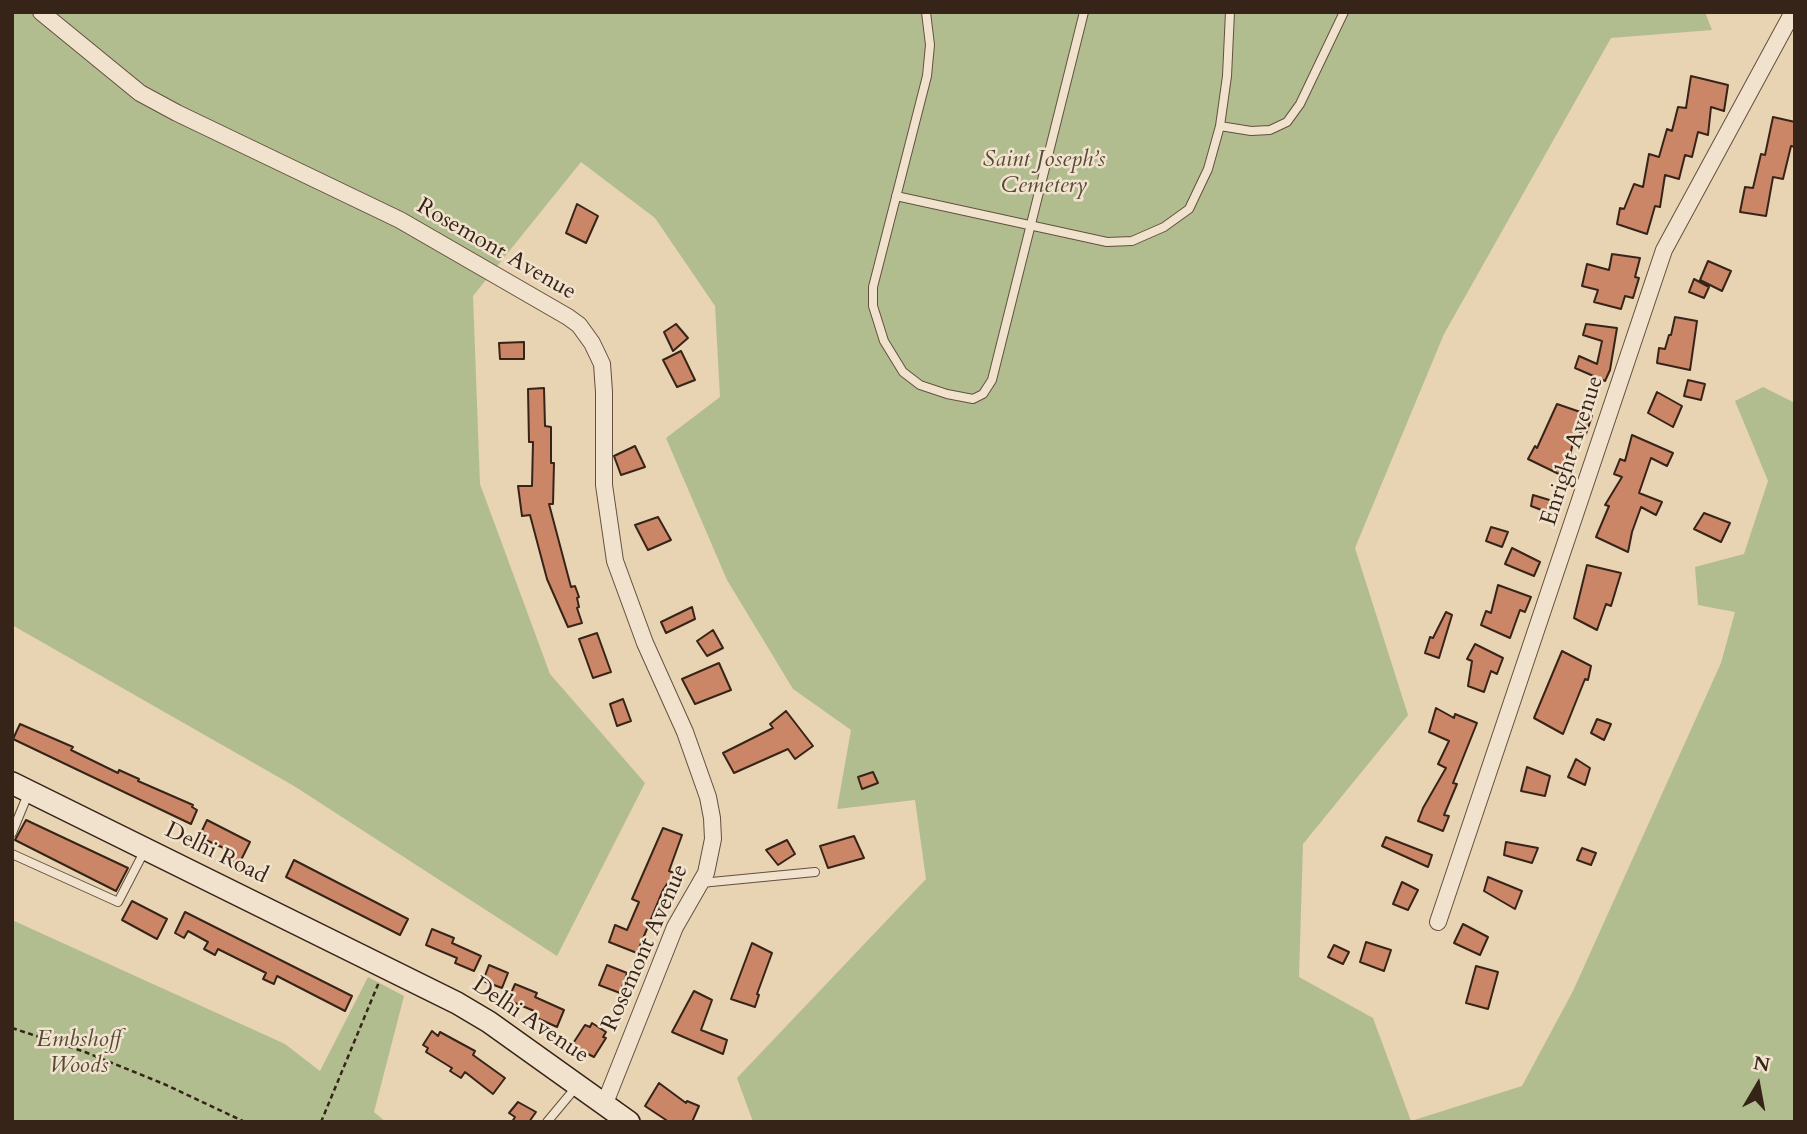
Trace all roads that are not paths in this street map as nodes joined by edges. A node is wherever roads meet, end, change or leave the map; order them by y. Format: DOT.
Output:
graph roads {
  1 [pos="41,12"];
  2 [pos="926,12"];
  3 [pos="1084,12"];
  4 [pos="1230,12"];
  5 [pos="1344,12"];
  6 [pos="1793,12"];
  7 [pos="1220,126"];
  8 [pos="896,196"];
  9 [pos="1030,227"];
  10 [pos="21,787"];
  11 [pos="12,833"];
  12 [pos="146,849"];
  13 [pos="12,854"];
  14 [pos="815,872"];
  15 [pos="701,883"];
  16 [pos="1438,922"];
  17 [pos="391,968"];
  18 [pos="578,1085"];
  19 [pos="605,1103"];
  20 [pos="547,1122"];
  21 [pos="629,1122"];
  1 -- 15 [label="street, Rosemont Avenue"];
  2 -- 8 [label="lane"];
  3 -- 9 [label="lane"];
  4 -- 7 [label="lane"];
  5 -- 7 [label="lane"];
  6 -- 16 [label="street, Enright Avenue"];
  7 -- 9 [label="lane"];
  8 -- 9 [label="lane"];
  8 -- 9 [label="lane"];
  10 -- 11 [label="lane"];
  10 -- 12 [label="street, Delhi Road"];
  12 -- 13 [label="lane"];
  12 -- 17 [label="street, Delhi Road"];
  14 -- 15 [label="lane"];
  15 -- 19 [label="street, Rosemont Avenue"];
  17 -- 18 [label="street, Delhi Avenue"];
  18 -- 19 [label="street, Delhi Avenue"];
  18 -- 20 [label="lane"];
  19 -- 21 [label="street, Delhi Avenue"];
}
